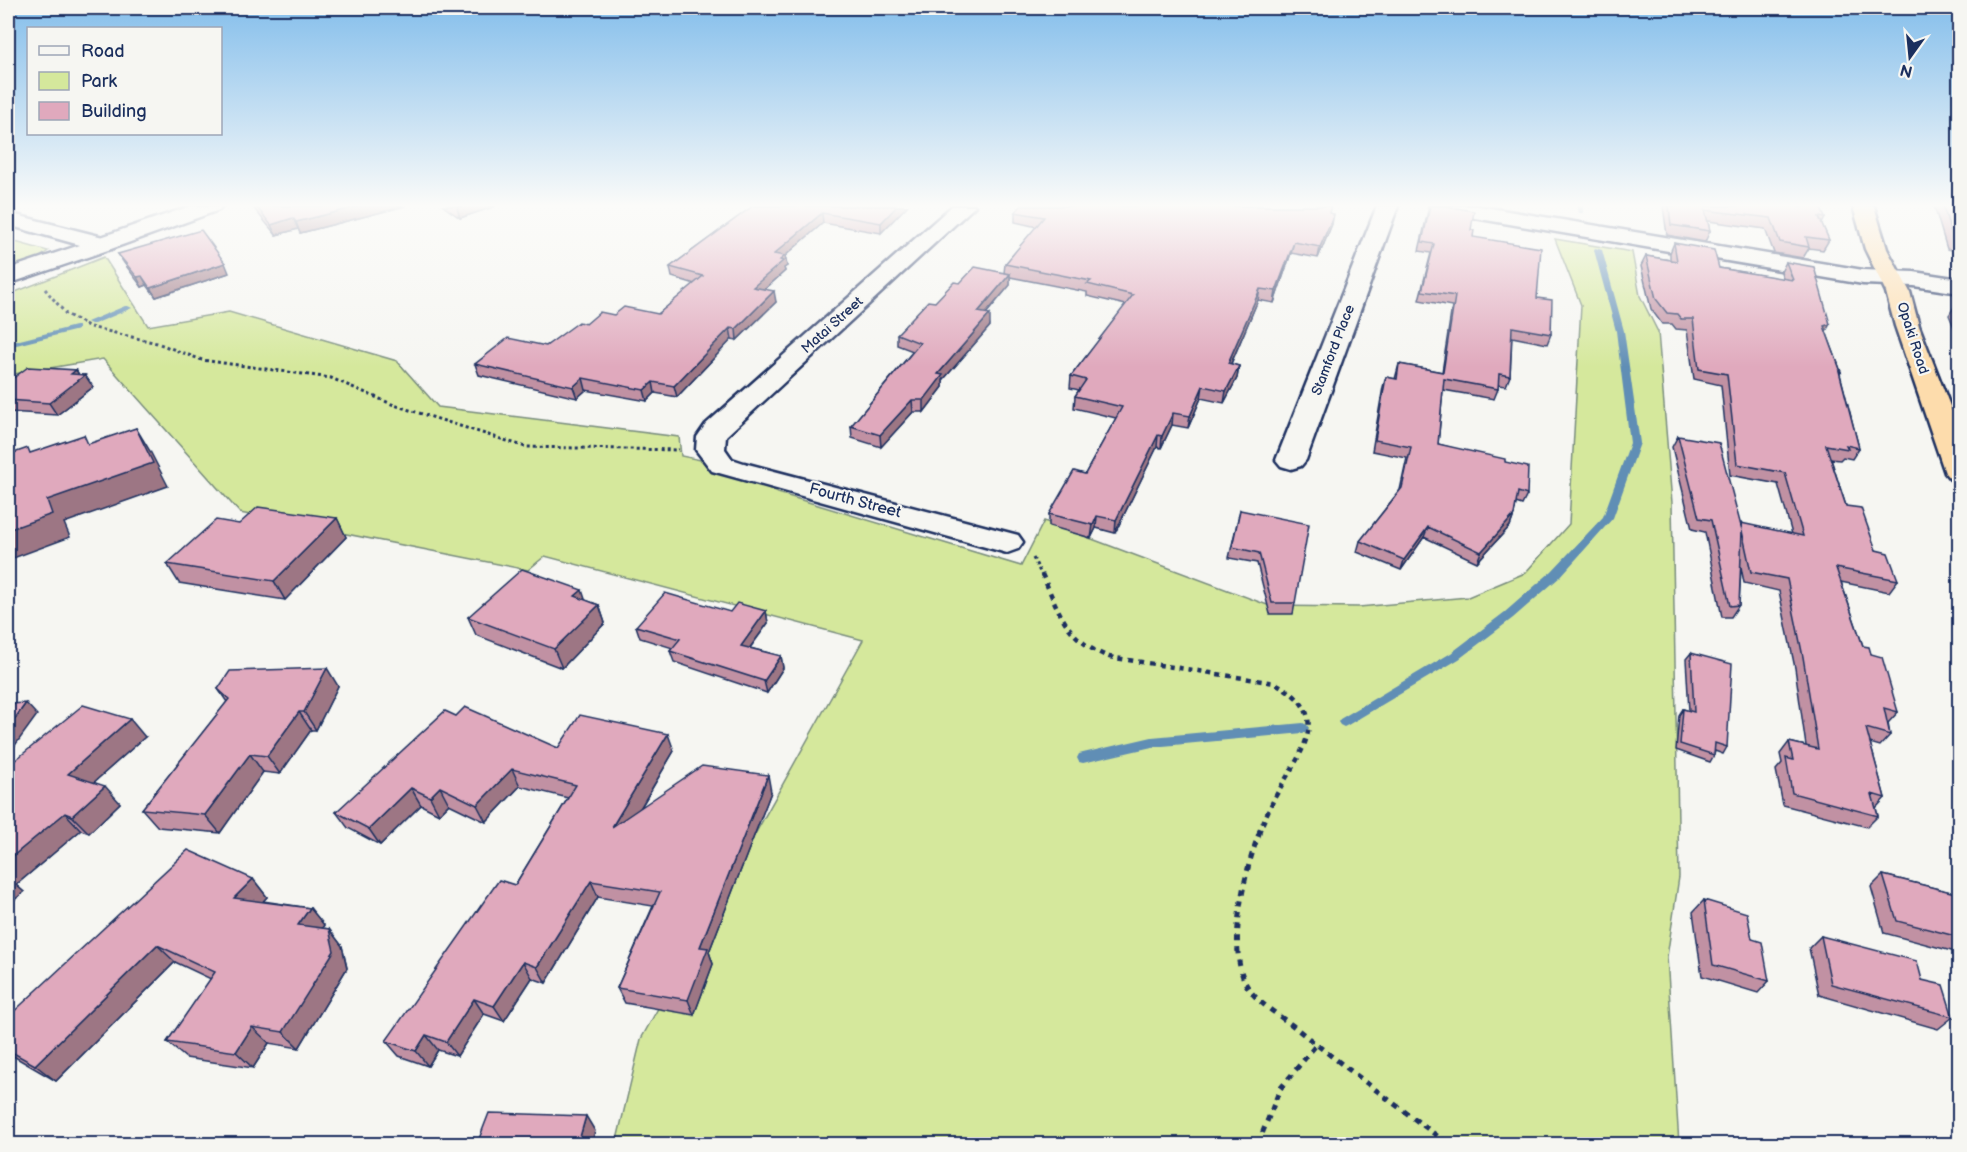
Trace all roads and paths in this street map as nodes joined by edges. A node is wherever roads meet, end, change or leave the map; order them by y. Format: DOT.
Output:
graph roads {
  1 [pos="57,260"];
  2 [pos="905,260"];
  3 [pos="1367,260"];
  4 [pos="1760,260"];
  5 [pos="1881,260"];
  6 [pos="12,275"];
  7 [pos="1890,278"];
  8 [pos="1959,286"];
  9 [pos="710,450"];
  10 [pos="1291,460"];
  11 [pos="1959,473"];
  12 [pos="1006,542"];
  13 [pos="1316,1045"];
  14 [pos="1258,1144"];
  15 [pos="1448,1144"];
  1 -- 6 [label="street"];
  2 -- 9 [label="street, Matai Street"];
  3 -- 10 [label="street, Stamford Place"];
  4 -- 7 [label="street"];
  5 -- 7 [label="highway, Opaki Road"];
  6 -- 9 [label="path"];
  7 -- 8 [label="street"];
  7 -- 11 [label="highway, Opaki Road"];
  9 -- 12 [label="street, Fourth Street"];
  12 -- 13 [label="path"];
  13 -- 14 [label="path"];
  13 -- 15 [label="path"];
}
